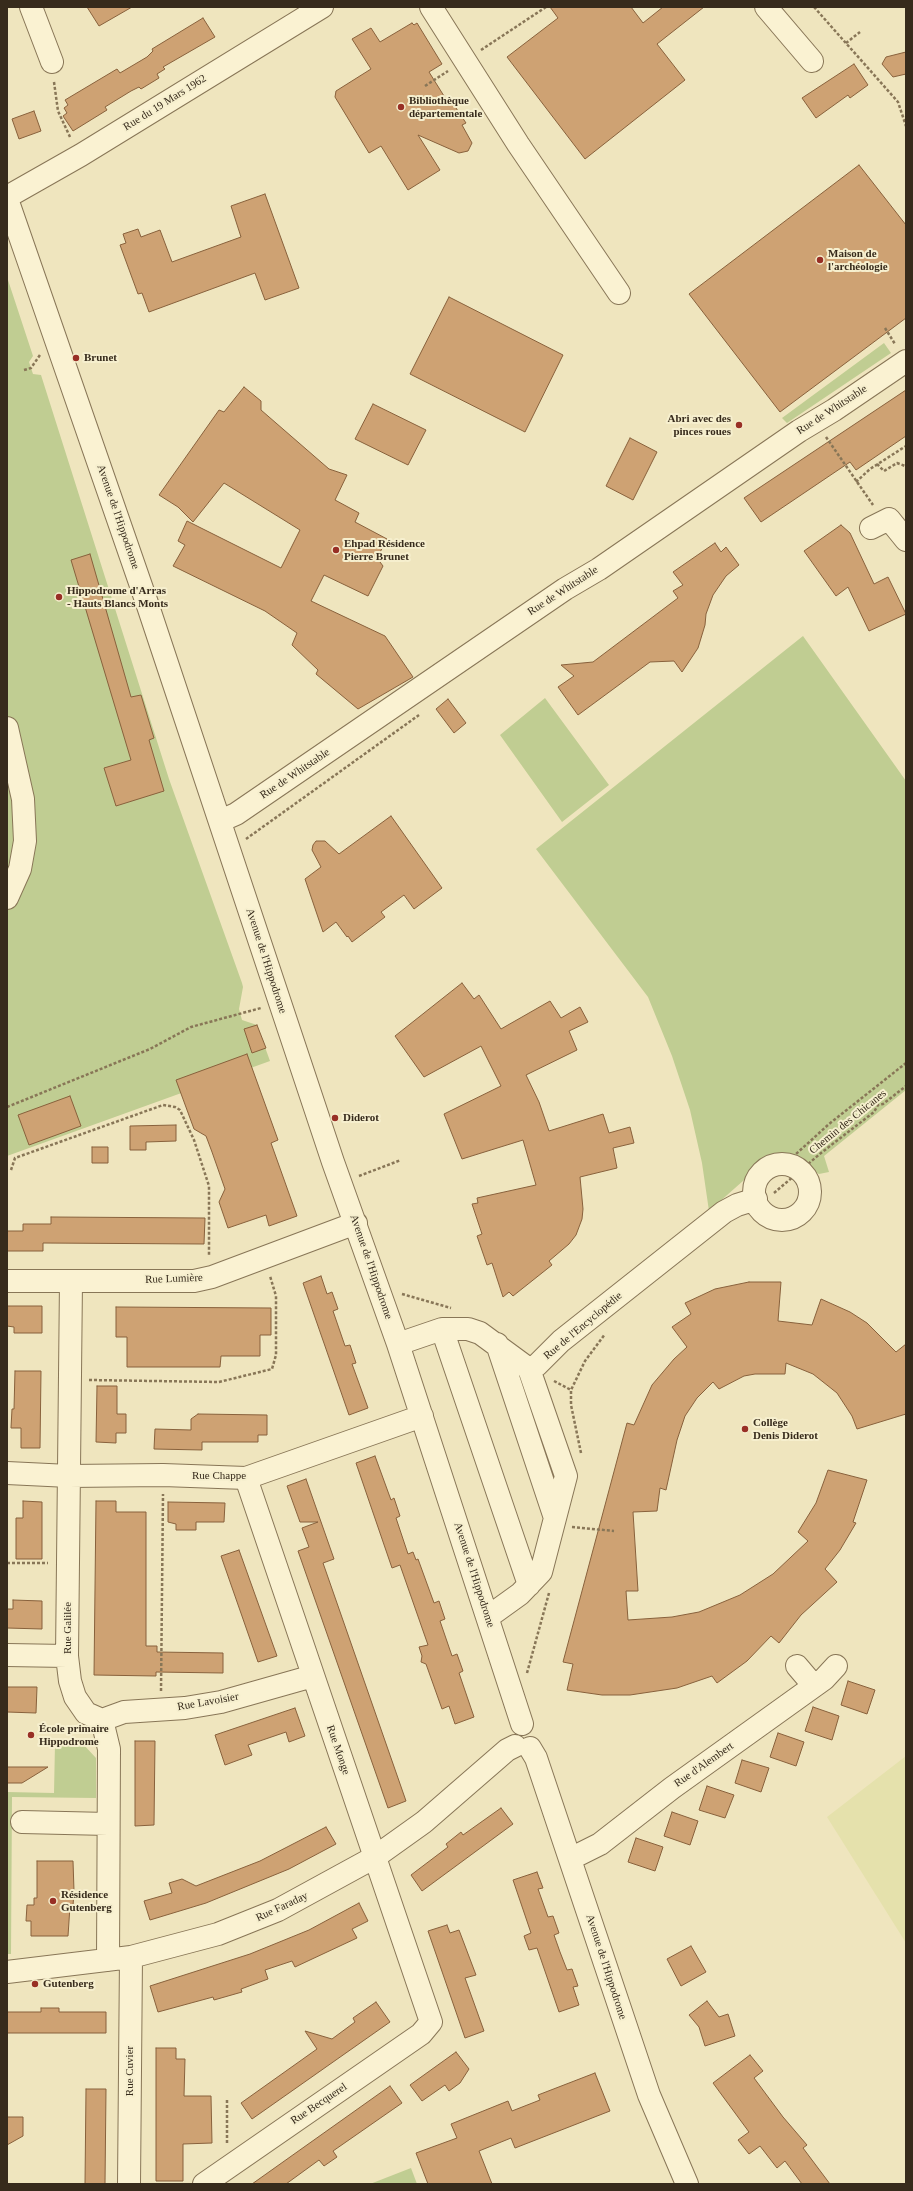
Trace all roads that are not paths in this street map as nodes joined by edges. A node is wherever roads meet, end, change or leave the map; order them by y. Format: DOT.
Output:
graph roads {
  1 [pos="31,7"];
  2 [pos="322,7"];
  3 [pos="431,7"];
  4 [pos="766,7"];
  5 [pos="812,60"];
  6 [pos="52,62"];
  7 [pos="7,198"];
  8 [pos="619,293"];
  9 [pos="906,361"];
  10 [pos="880,523"];
  11 [pos="906,540"];
  12 [pos="7,728"];
  13 [pos="220,821"];
  14 [pos="7,898"];
  15 [pos="757,1203"];
  16 [pos="356,1223"];
  17 [pos="71,1280"];
  18 [pos="7,1281"];
  19 [pos="442,1329"];
  20 [pos="398,1344"];
  21 [pos="497,1344"];
  22 [pos="529,1369"];
  23 [pos="422,1416"];
  24 [pos="7,1474"];
  25 [pos="69,1476"];
  26 [pos="246,1478"];
  27 [pos="555,1518"];
  28 [pos="529,1586"];
  29 [pos="488,1617"];
  30 [pos="7,1655"];
  31 [pos="68,1656"];
  32 [pos="797,1666"];
  33 [pos="836,1666"];
  34 [pos="313,1676"];
  35 [pos="814,1686"];
  36 [pos="102,1720"];
  37 [pos="522,1747"];
  38 [pos="22,1822"];
  39 [pos="108,1824"];
  40 [pos="375,1857"];
  41 [pos="570,1859"];
  42 [pos="130,1957"];
  43 [pos="108,1960"];
  44 [pos="7,1972"];
  45 [pos="431,2022"];
  46 [pos="129,2184"];
  47 [pos="204,2184"];
  48 [pos="687,2184"];
  1 -- 6 [label="street"];
  2 -- 7 [label="street, Rue du 19 Mars 1962"];
  3 -- 8 [label="street"];
  4 -- 5 [label="street"];
  7 -- 13 [label="street, Avenue de l'Hippodrome"];
  9 -- 13 [label="street, Rue de Whitstable"];
  10 -- 11 [label="street"];
  12 -- 14 [label="street"];
  13 -- 16 [label="street, Avenue de l'Hippodrome"];
  15 -- 15 [label="street"];
  15 -- 22 [label="street, Rue de l'Encyclopédie"];
  16 -- 17 [label="street, Rue Lumière"];
  16 -- 20 [label="street, Avenue de l'Hippodrome"];
  17 -- 18 [label="street, Rue Lumière"];
  17 -- 25 [label="street, Rue Galilée"];
  19 -- 20 [label="street"];
  19 -- 21 [label="street"];
  19 -- 28 [label="street"];
  20 -- 23 [label="street, Avenue de l'Hippodrome"];
  21 -- 22 [label="street"];
  21 -- 27 [label="street"];
  22 -- 27 [label="street"];
  23 -- 26 [label="street, Rue Chappe"];
  23 -- 29 [label="street, Avenue de l'Hippodrome"];
  24 -- 25 [label="street, Rue Chappe"];
  25 -- 26 [label="street, Rue Chappe"];
  25 -- 31 [label="street, Rue Galilée"];
  26 -- 34 [label="street, Rue Monge"];
  27 -- 28 [label="street"];
  28 -- 29 [label="street"];
  29 -- 37 [label="street, Avenue de l'Hippodrome"];
  30 -- 31 [label="street"];
  31 -- 36 [label="street, Rue Galilée"];
  32 -- 35 [label="street"];
  33 -- 35 [label="street, Rue d'Alembert"];
  34 -- 36 [label="street, Rue Lavoisier"];
  34 -- 40 [label="street, Rue Monge"];
  35 -- 41 [label="street, Rue d'Alembert"];
  36 -- 39 [label="street"];
  37 -- 40 [label="street, Rue Faraday"];
  37 -- 41 [label="street, Avenue de l'Hippodrome"];
  38 -- 39 [label="street"];
  39 -- 43 [label="street"];
  40 -- 42 [label="street, Rue Faraday"];
  40 -- 45 [label="street, Rue Monge"];
  41 -- 48 [label="street, Avenue de l'Hippodrome"];
  42 -- 43 [label="street, Rue Faraday"];
  42 -- 46 [label="street, Rue Cuvier"];
  43 -- 44 [label="street, Rue Faraday"];
  45 -- 47 [label="street, Rue Becquerel"];
}
